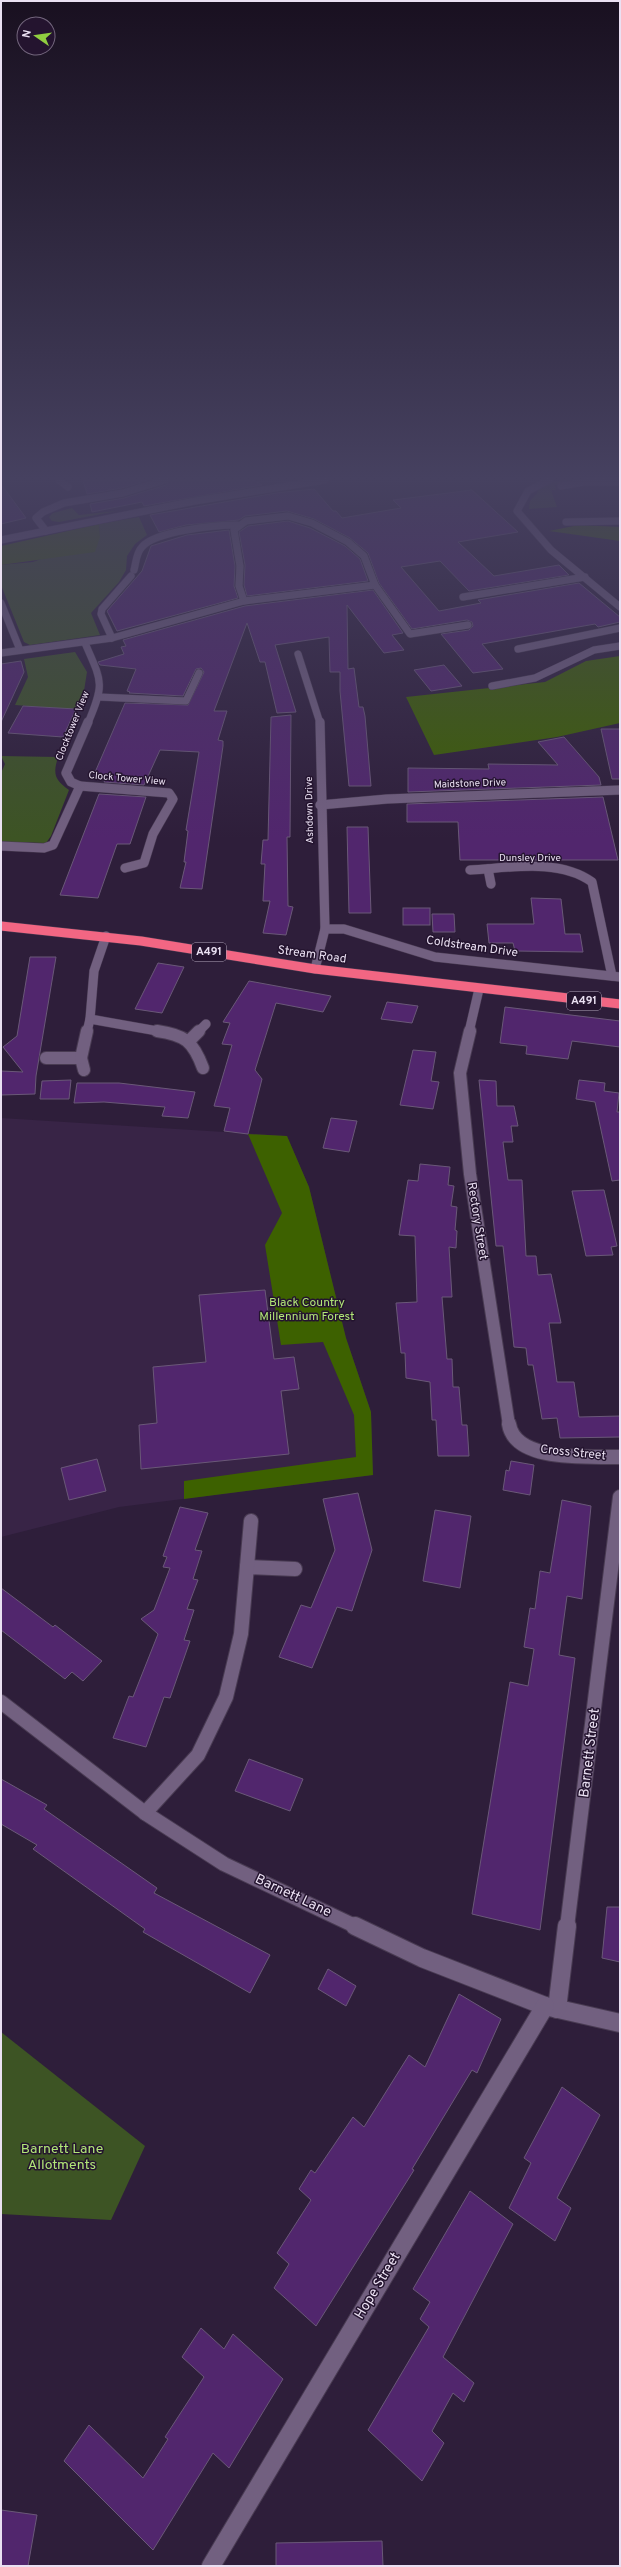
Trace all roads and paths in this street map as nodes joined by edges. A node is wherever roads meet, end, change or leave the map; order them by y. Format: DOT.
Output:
graph roads {
  1 [pos="110,600"];
  2 [pos="254,600"];
  3 [pos="386,600"];
  4 [pos="612,600"];
  5 [pos="244,601"];
  6 [pos="1,604"];
  7 [pos="620,607"];
  8 [pos="468,625"];
  9 [pos="620,628"];
  10 [pos="410,634"];
  11 [pos="112,638"];
  12 [pos="417,642"];
  13 [pos="85,643"];
  14 [pos="620,646"];
  15 [pos="518,649"];
  16 [pos="20,650"];
  17 [pos="1,653"];
  18 [pos="298,654"];
  19 [pos="198,673"];
  20 [pos="492,686"];
  21 [pos="98,697"];
  22 [pos="80,786"];
  23 [pos="620,790"];
  24 [pos="320,805"];
  25 [pos="1,846"];
  26 [pos="125,868"];
  27 [pos="488,869"];
  28 [pos="470,870"];
  29 [pos="491,884"];
  30 [pos="1,926"];
  31 [pos="325,929"];
  32 [pos="106,936"];
  33 [pos="315,969"];
  34 [pos="616,976"];
  35 [pos="479,988"];
  36 [pos="620,1004"];
  37 [pos="90,1019"];
  38 [pos="206,1024"];
  39 [pos="189,1040"];
  40 [pos="46,1058"];
  41 [pos="81,1058"];
  42 [pos="203,1068"];
  43 [pos="84,1070"];
  44 [pos="526,1447"];
  45 [pos="620,1458"];
  46 [pos="620,1497"];
  47 [pos="251,1521"];
  48 [pos="247,1567"];
  49 [pos="295,1569"];
  50 [pos="1,1702"];
  51 [pos="145,1813"];
  52 [pos="551,2008"];
  53 [pos="620,2023"];
  54 [pos="211,2566"];
  1 -- 11 [label="street"];
  2 -- 5 [label="street"];
  3 -- 10 [label="street"];
  4 -- 7 [label="street"];
  5 -- 11 [label="street"];
  6 -- 16 [label="street"];
  8 -- 10 [label="street"];
  9 -- 15 [label="street"];
  10 -- 12 [label="street"];
  11 -- 13 [label="street"];
  13 -- 16 [label="street"];
  13 -- 21 [label="street, Clocktower View"];
  14 -- 20 [label="street"];
  16 -- 17 [label="street"];
  18 -- 24 [label="street, Ashdown Drive"];
  19 -- 21 [label="street"];
  21 -- 22 [label="street, Clocktower View"];
  22 -- 25 [label="street"];
  22 -- 26 [label="street, Clock Tower View"];
  23 -- 24 [label="street, Maidstone Drive"];
  24 -- 31 [label="street, Ashdown Drive"];
  27 -- 28 [label="street, Dunsley Drive"];
  27 -- 29 [label="street, Dunsley Drive"];
  27 -- 34 [label="street, Dunsley Drive"];
  30 -- 32 [label="highway, Stream Road / A491"];
  31 -- 33 [label="street, Ashdown Drive"];
  31 -- 34 [label="street, Coldstream Drive"];
  32 -- 33 [label="highway, Stream Road / A491"];
  32 -- 37 [label="street"];
  33 -- 35 [label="highway, Stream Road / A491"];
  35 -- 36 [label="highway, Stream Road / A491"];
  35 -- 44 [label="street, Rectory Street"];
  37 -- 39 [label="street"];
  37 -- 41 [label="street"];
  38 -- 39 [label="street"];
  39 -- 42 [label="street"];
  40 -- 41 [label="street"];
  41 -- 43 [label="street"];
  44 -- 45 [label="street, Cross Street"];
  46 -- 52 [label="street, Barnett Street"];
  47 -- 48 [label="street"];
  48 -- 49 [label="street"];
  48 -- 51 [label="street"];
  50 -- 51 [label="street, Barnett Lane"];
  51 -- 52 [label="street, Barnett Lane"];
  52 -- 53 [label="street, Barnett Lane"];
  52 -- 54 [label="street, Hope Street"];
}
